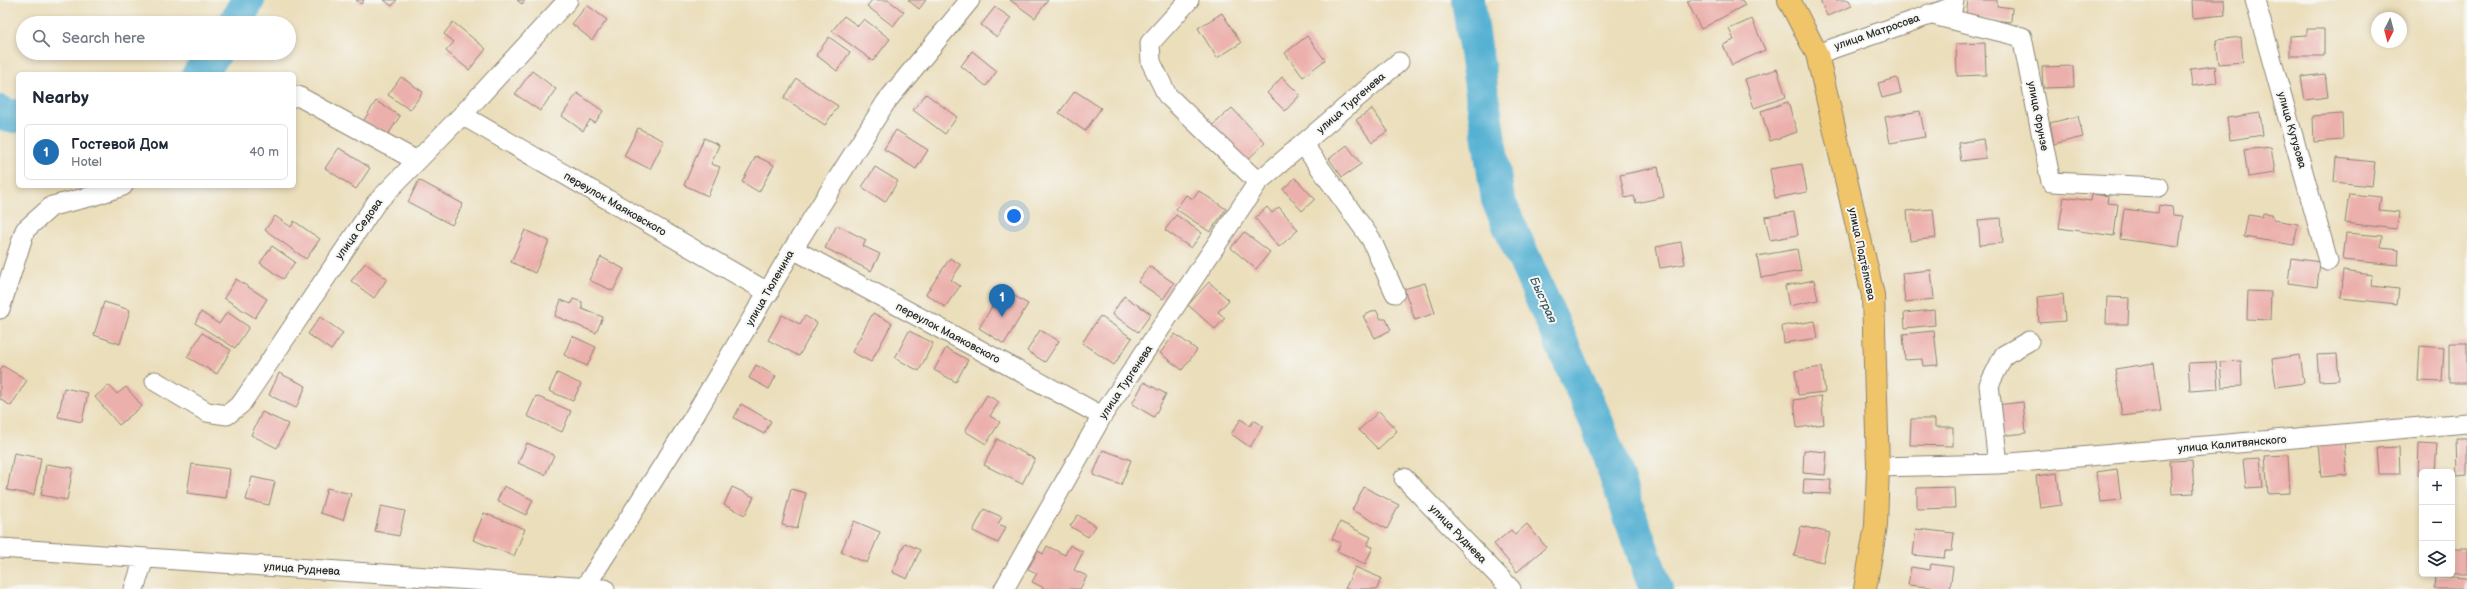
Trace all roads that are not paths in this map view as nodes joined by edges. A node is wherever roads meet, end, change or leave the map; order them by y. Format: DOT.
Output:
graph roads {
  1 [pos="568,0"];
  2 [pos="970,0"];
  3 [pos="1189,0"];
  4 [pos="1789,0"];
  5 [pos="1954,0"];
  6 [pos="2255,0"];
  7 [pos="1929,14"];
  8 [pos="1817,54"];
  9 [pos="1399,62"];
  10 [pos="296,96"];
  11 [pos="462,115"];
  12 [pos="1303,144"];
  13 [pos="417,161"];
  14 [pos="1258,182"];
  15 [pos="2159,187"];
  16 [pos="117,188"];
  17 [pos="793,249"];
  18 [pos="2328,261"];
  19 [pos="769,293"];
  20 [pos="1395,293"];
  21 [pos="0,309"];
  22 [pos="2029,341"];
  23 [pos="155,381"];
  24 [pos="1102,416"];
  25 [pos="2467,423"];
  26 [pos="1998,464"];
  27 [pos="1878,467"];
  28 [pos="1404,478"];
  29 [pos="0,548"];
  30 [pos="144,559"];
  31 [pos="539,587"];
  32 [pos="585,587"];
  33 [pos="134,589"];
  34 [pos="604,589"];
  35 [pos="1004,589"];
  36 [pos="1511,589"];
  37 [pos="1865,589"];
  1 -- 11 [label="street, улица Седова"];
  2 -- 17 [label="street, улица Тюленина"];
  3 -- 14 [label="street"];
  4 -- 8 [label="main road, улица Подтёлкова"];
  5 -- 7 [label="street, улица Матросова"];
  6 -- 18 [label="street, улица Кутузова"];
  7 -- 8 [label="street, улица Матросова"];
  7 -- 15 [label="street, улица Фрунзе"];
  8 -- 27 [label="main road, улица Подтёлкова"];
  9 -- 12 [label="street, улица Тургенева"];
  10 -- 13 [label="street"];
  11 -- 13 [label="street, улица Седова"];
  11 -- 19 [label="street, переулок Маяковского"];
  12 -- 14 [label="street, улица Тургенева"];
  12 -- 20 [label="street"];
  13 -- 23 [label="street, улица Седова"];
  14 -- 24 [label="street, улица Тургенева"];
  16 -- 21 [label="street"];
  17 -- 19 [label="street, улица Тюленина"];
  17 -- 24 [label="street, переулок Маяковского"];
  19 -- 32 [label="street, улица Тюленина"];
  22 -- 26 [label="street"];
  24 -- 35 [label="street, улица Тургенева"];
  25 -- 26 [label="street, улица Калитвянского"];
  26 -- 27 [label="street, улица Калитвянского"];
  27 -- 37 [label="main road, улица Подтёлкова"];
  28 -- 36 [label="street, улица Руднева"];
  29 -- 30 [label="street, улица Руднева"];
  30 -- 31 [label="street, улица Руднева"];
  30 -- 33 [label="street"];
  31 -- 32 [label="street, улица Руднева"];
  32 -- 34 [label="street, улица Руднева"];
}
